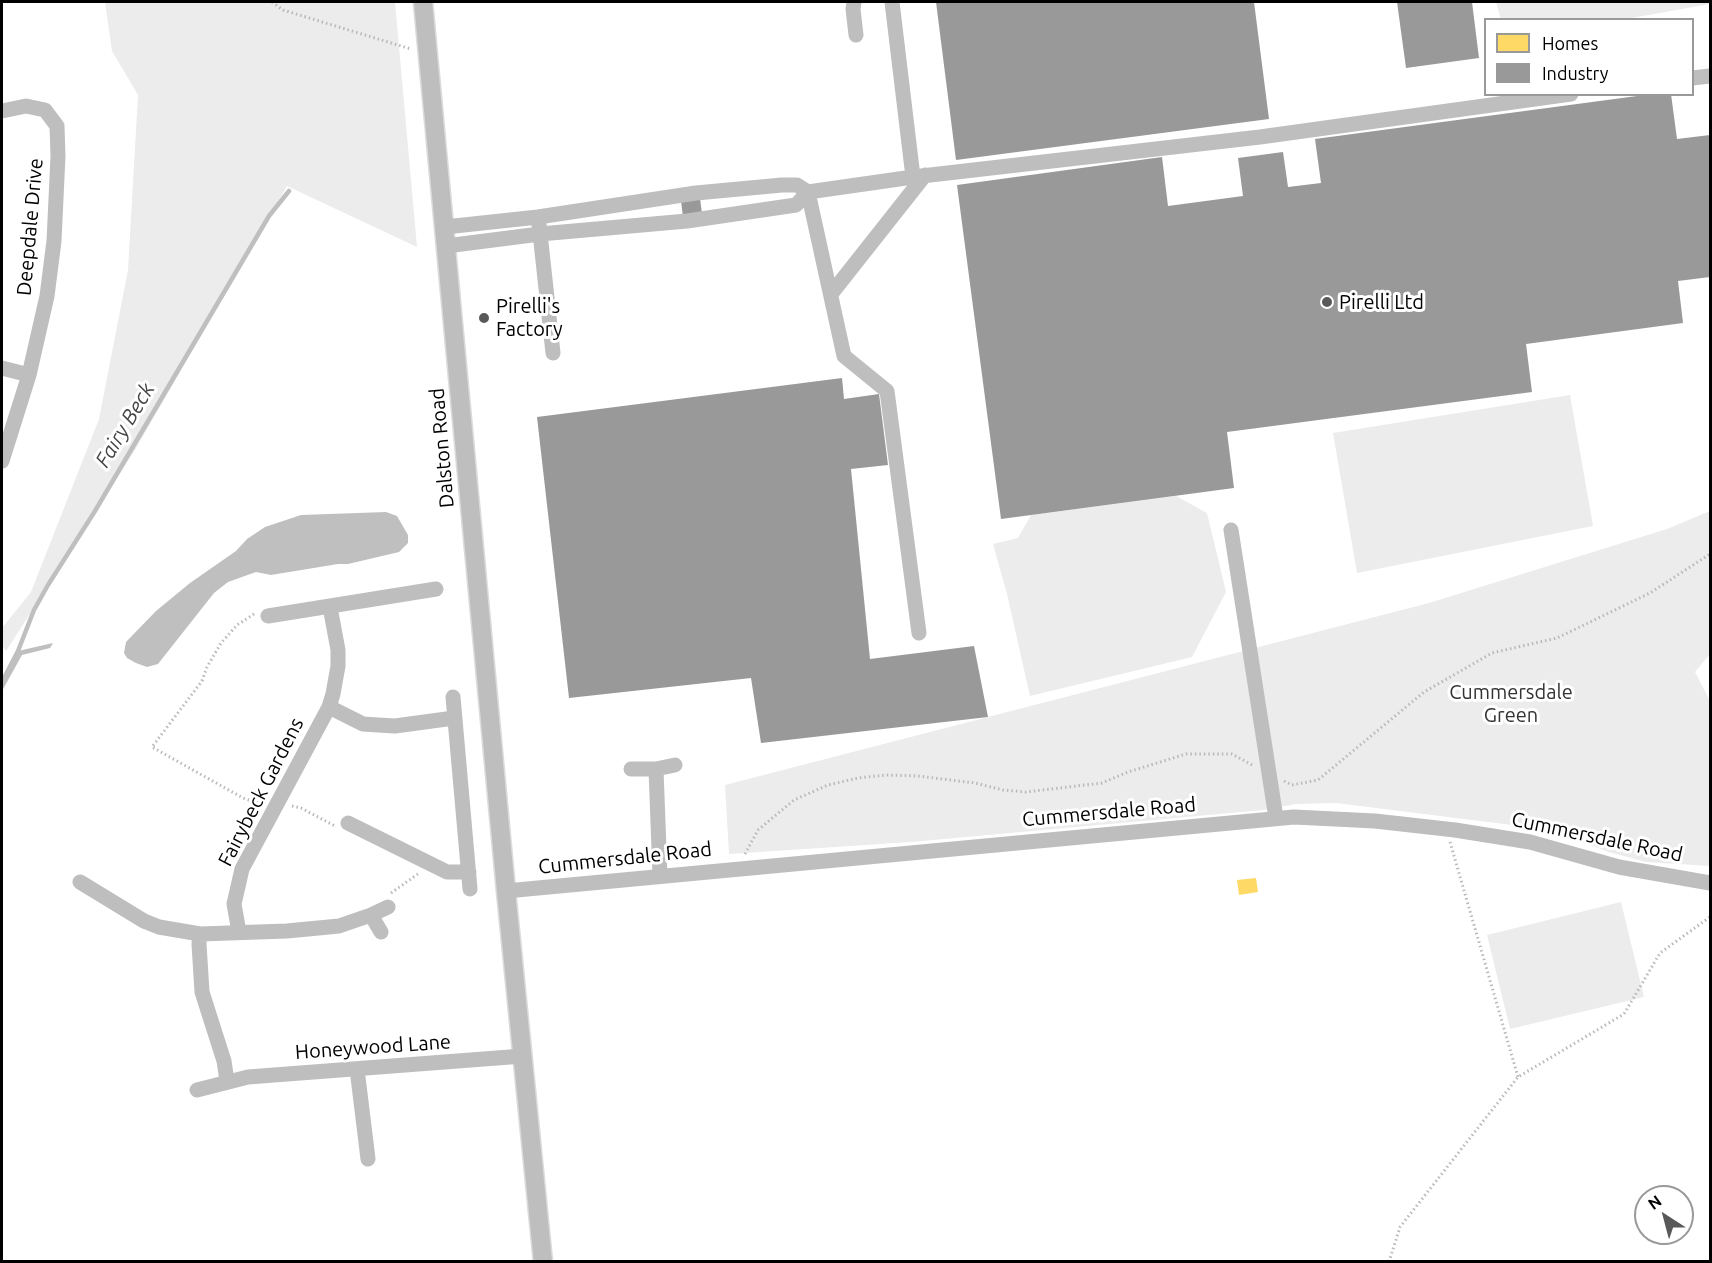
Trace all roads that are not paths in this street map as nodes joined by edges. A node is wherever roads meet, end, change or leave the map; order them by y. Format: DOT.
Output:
graph roads {
  1 [pos="423,2"];
  2 [pos="854,2"];
  3 [pos="892,2"];
  4 [pos="856,35"];
  5 [pos="1710,75"];
  6 [pos="1694,78"];
  7 [pos="1557,96"];
  8 [pos="2,111"];
  9 [pos="919,176"];
  10 [pos="808,192"];
  11 [pos="537,217"];
  12 [pos="445,227"];
  13 [pos="540,234"];
  14 [pos="446,246"];
  15 [pos="831,294"];
  16 [pos="553,352"];
  17 [pos="2,368"];
  18 [pos="29,375"];
  19 [pos="2,461"];
  20 [pos="1231,530"];
  21 [pos="436,589"];
  22 [pos="330,607"];
  23 [pos="268,616"];
  24 [pos="919,633"];
  25 [pos="453,698"];
  26 [pos="329,707"];
  27 [pos="454,718"];
  28 [pos="675,765"];
  29 [pos="631,769"];
  30 [pos="656,769"];
  31 [pos="1276,818"];
  32 [pos="348,823"];
  33 [pos="469,872"];
  34 [pos="660,876"];
  35 [pos="80,882"];
  36 [pos="1710,883"];
  37 [pos="470,889"];
  38 [pos="506,891"];
  39 [pos="388,907"];
  40 [pos="372,915"];
  41 [pos="239,932"];
  42 [pos="381,932"];
  43 [pos="200,934"];
  44 [pos="523,1056"];
  45 [pos="357,1069"];
  46 [pos="227,1081"];
  47 [pos="197,1090"];
  48 [pos="368,1159"];
  49 [pos="543,1262"];
  1 -- 12 [label="main road, Dalston Road"];
  2 -- 4 [label="street"];
  3 -- 9 [label="street"];
  5 -- 6 [label="street"];
  7 -- 9 [label="street"];
  8 -- 18 [label="street, Deepdale Drive"];
  9 -- 10 [label="street"];
  9 -- 15 [label="street"];
  10 -- 11 [label="street"];
  10 -- 13 [label="street"];
  10 -- 15 [label="street"];
  11 -- 12 [label="street"];
  11 -- 13 [label="street"];
  12 -- 14 [label="main road, Dalston Road"];
  13 -- 14 [label="street"];
  13 -- 16 [label="street"];
  14 -- 38 [label="main road, Dalston Road"];
  15 -- 24 [label="street"];
  17 -- 18 [label="street"];
  18 -- 19 [label="street, Deepdale Drive"];
  20 -- 31 [label="street"];
  21 -- 22 [label="street"];
  22 -- 23 [label="street"];
  22 -- 26 [label="street, Fairybeck Gardens"];
  25 -- 27 [label="street"];
  26 -- 27 [label="street, Fairybeck Gardens"];
  26 -- 41 [label="street, Fairybeck Gardens"];
  27 -- 33 [label="street"];
  28 -- 30 [label="street"];
  29 -- 30 [label="street"];
  30 -- 34 [label="street"];
  31 -- 34 [label="street, Cummersdale Road"];
  31 -- 36 [label="street, Cummersdale Road"];
  32 -- 33 [label="street"];
  33 -- 37 [label="street"];
  34 -- 38 [label="street, Cummersdale Road"];
  35 -- 43 [label="street"];
  38 -- 44 [label="main road, Dalston Road"];
  39 -- 40 [label="street"];
  40 -- 41 [label="street"];
  40 -- 42 [label="street"];
  41 -- 43 [label="street"];
  43 -- 46 [label="street"];
  44 -- 45 [label="street, Honeywood Lane"];
  44 -- 49 [label="main road, Dalston Road"];
  45 -- 46 [label="street, Honeywood Lane"];
  45 -- 48 [label="street"];
  46 -- 47 [label="street, Honeywood Lane"];
}
